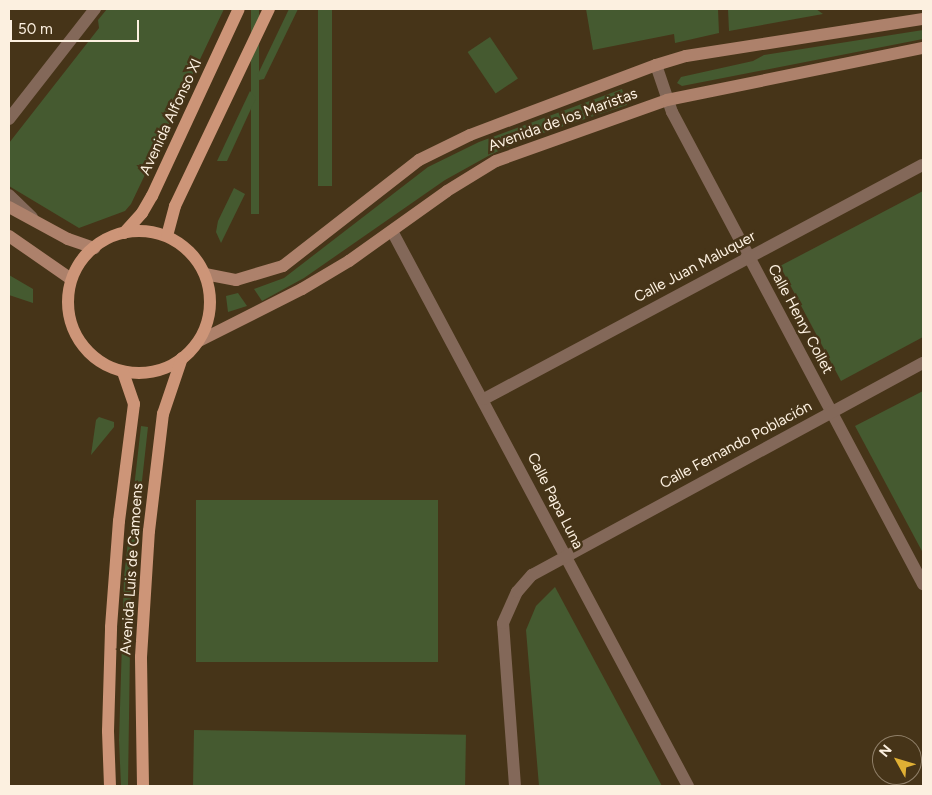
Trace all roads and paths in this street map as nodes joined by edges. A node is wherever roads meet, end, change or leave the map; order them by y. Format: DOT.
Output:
graph roads {
  1 [pos="95,9"];
  2 [pos="239,9"];
  3 [pos="269,9"];
  4 [pos="923,19"];
  5 [pos="923,48"];
  6 [pos="656,65"];
  7 [pos="667,100"];
  8 [pos="9,119"];
  9 [pos="923,165"];
  10 [pos="9,195"];
  11 [pos="9,207"];
  12 [pos="41,226"];
  13 [pos="392,231"];
  14 [pos="124,233"];
  15 [pos="9,236"];
  16 [pos="167,236"];
  17 [pos="94,248"];
  18 [pos="748,257"];
  19 [pos="205,274"];
  20 [pos="71,279"];
  21 [pos="199,341"];
  22 [pos="182,358"];
  23 [pos="923,363"];
  24 [pos="123,372"];
  25 [pos="484,399"];
  26 [pos="832,412"];
  27 [pos="565,555"];
  28 [pos="923,584"];
  29 [pos="110,786"];
  30 [pos="142,786"];
  31 [pos="515,786"];
  32 [pos="688,786"];
  1 -- 8 [label="street"];
  2 -- 14 [label="main road, Avenida Alfonso XI"];
  3 -- 16 [label="main road"];
  4 -- 6 [label="main road, Avenida de los Maristas"];
  5 -- 7 [label="main road, Avenida de los Maristas"];
  6 -- 7 [label="street, Calle Henry Collet"];
  6 -- 19 [label="main road, Avenida de los Maristas"];
  7 -- 13 [label="main road, Avenida de los Maristas"];
  7 -- 18 [label="street, Calle Henry Collet"];
  9 -- 18 [label="street, Calle Juan Maluquer"];
  10 -- 12 [label="street"];
  11 -- 12 [label="main road"];
  12 -- 17 [label="main road"];
  13 -- 21 [label="main road, Avenida de los Maristas"];
  13 -- 25 [label="street, Calle Papa Luna"];
  14 -- 16 [label="main road"];
  14 -- 17 [label="main road"];
  15 -- 20 [label="main road"];
  16 -- 19 [label="main road"];
  17 -- 20 [label="main road"];
  18 -- 25 [label="street, Calle Juan Maluquer"];
  18 -- 26 [label="street, Calle Henry Collet"];
  19 -- 21 [label="main road"];
  20 -- 24 [label="main road"];
  21 -- 22 [label="main road"];
  22 -- 24 [label="main road"];
  22 -- 30 [label="main road, Avenida Luis de Camoens"];
  23 -- 26 [label="street, Calle Fernando Población"];
  24 -- 29 [label="main road, Avenida Luis de Camoens"];
  25 -- 27 [label="street, Calle Papa Luna"];
  26 -- 27 [label="street, Calle Fernando Población"];
  26 -- 28 [label="street, Calle Henry Collet"];
  27 -- 31 [label="street, Calle Fernando Población"];
  27 -- 32 [label="street, Calle Papa Luna"];
}
